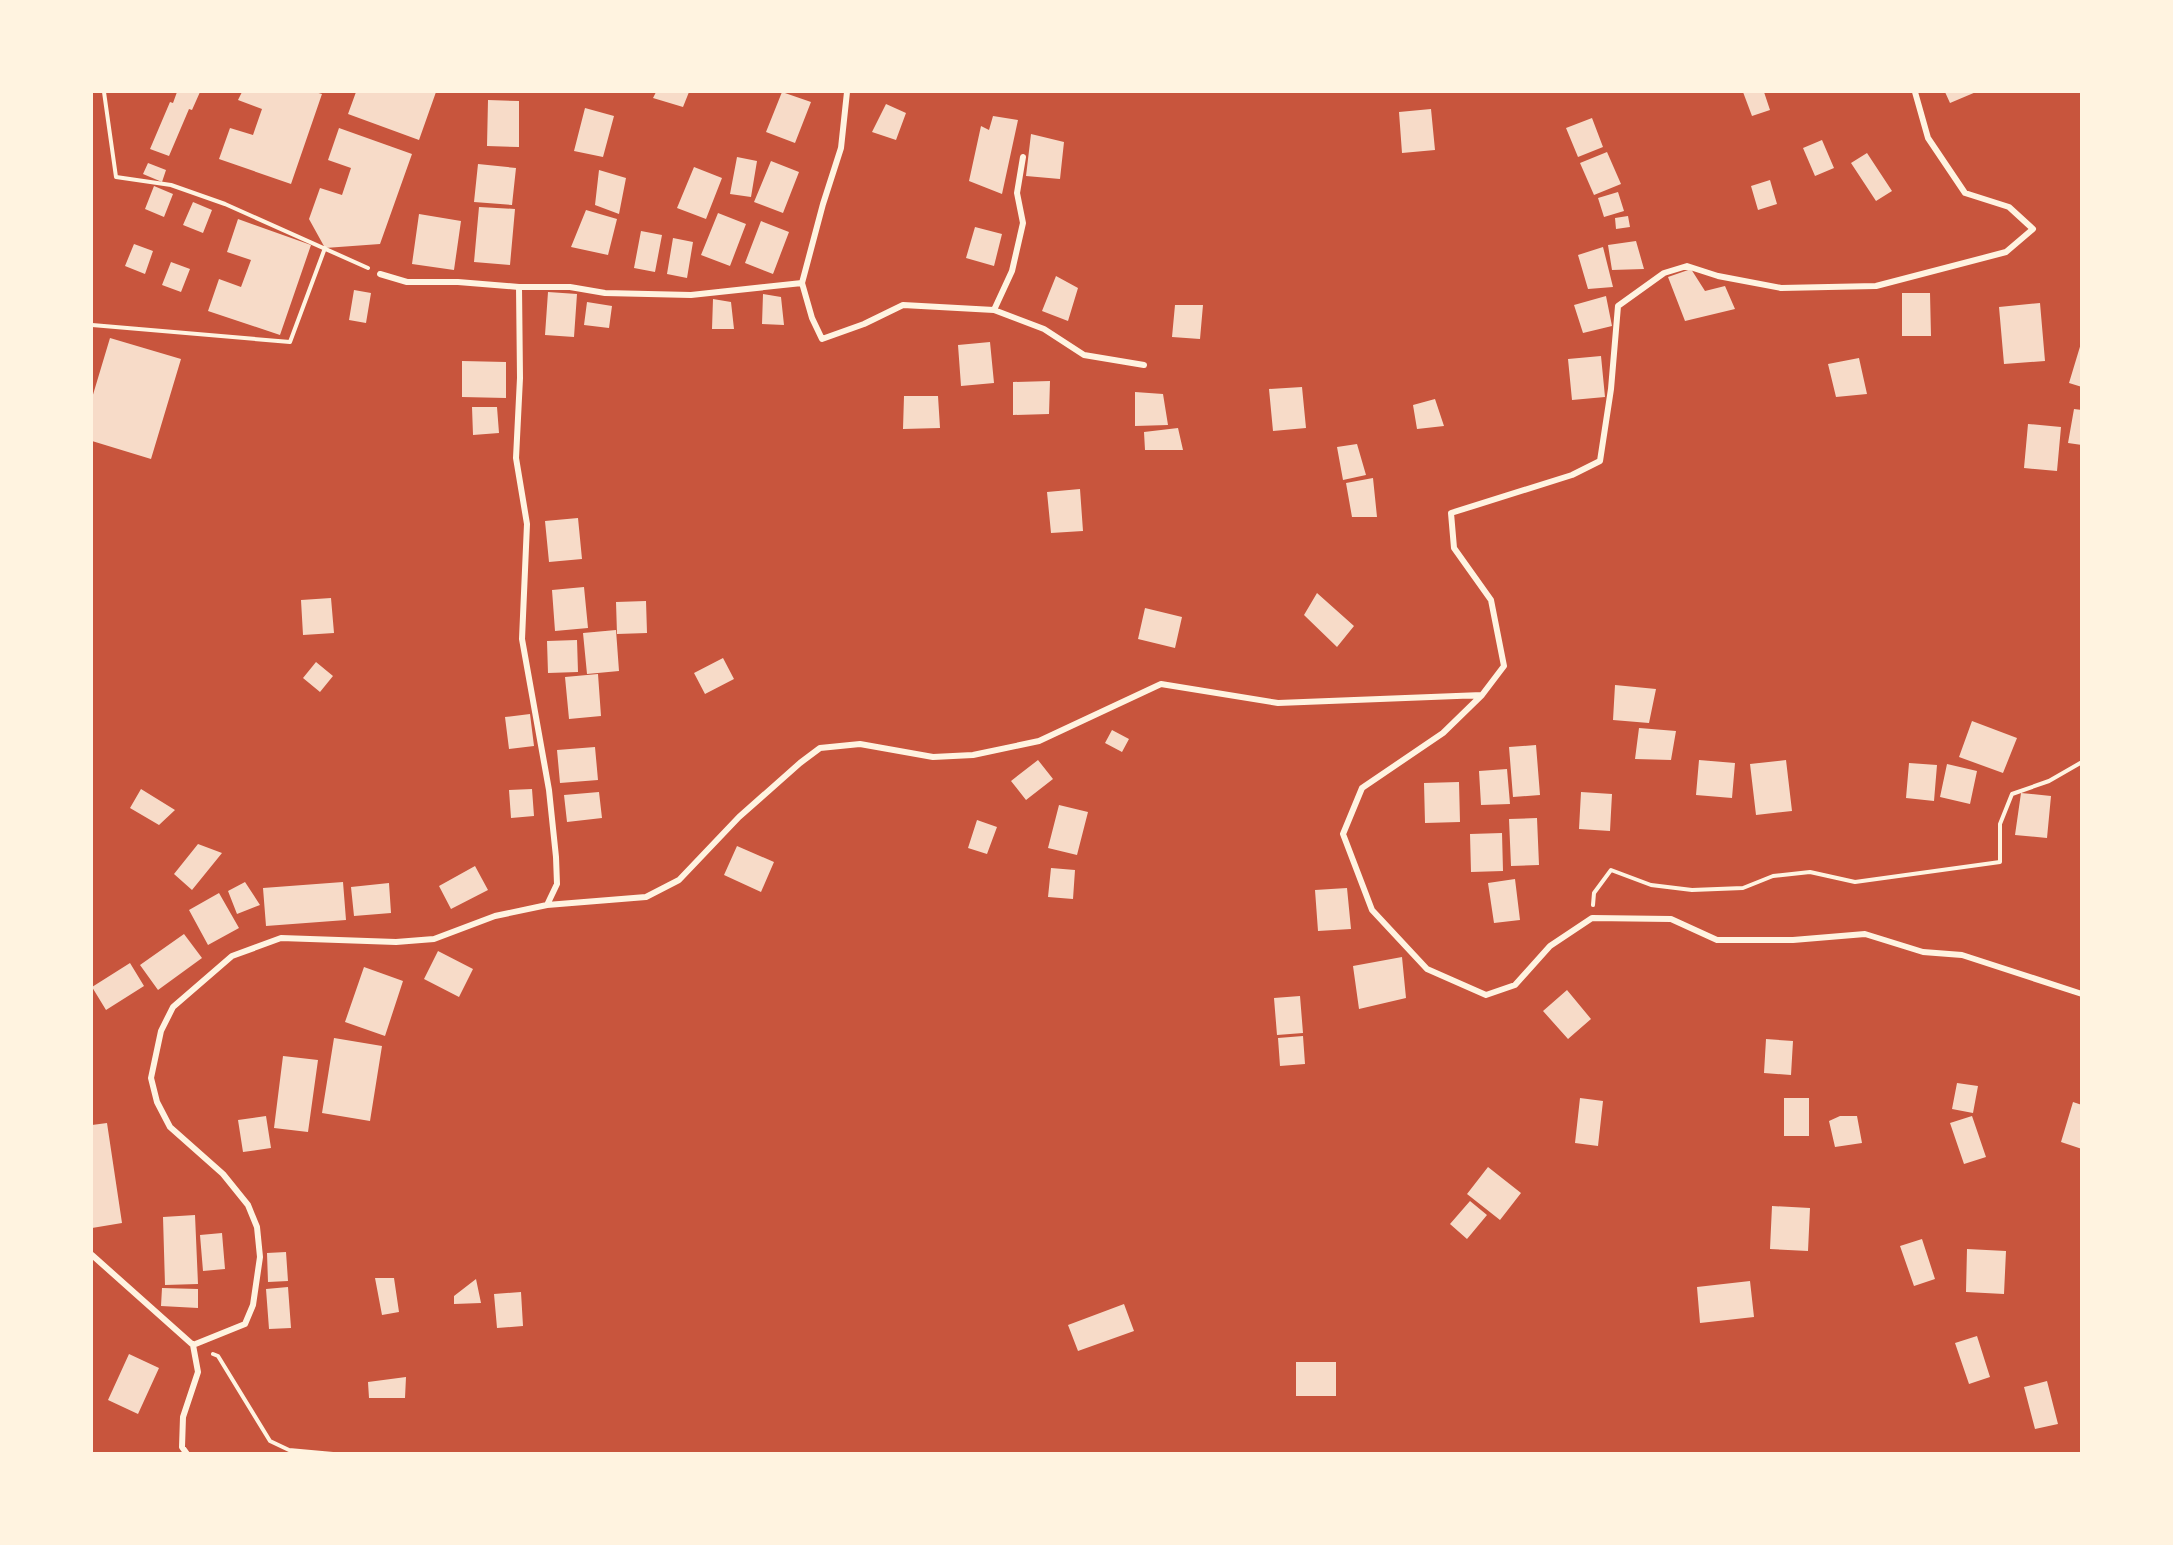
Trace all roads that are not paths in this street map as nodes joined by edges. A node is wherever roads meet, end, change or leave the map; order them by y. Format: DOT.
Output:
graph roads {
  1 [pos="847,92"];
  2 [pos="1915,92"];
  3 [pos="1023,157"];
  4 [pos="380,274"];
  5 [pos="802,283"];
  6 [pos="519,287"];
  7 [pos="994,310"];
  8 [pos="1144,365"];
  9 [pos="1482,695"];
  10 [pos="547,905"];
  11 [pos="2082,994"];
  12 [pos="92,1255"];
  13 [pos="193,1345"];
  14 [pos="187,1454"];
  1 -- 5 [label="street"];
  2 -- 9 [label="street"];
  3 -- 7 [label="street"];
  4 -- 6 [label="street"];
  5 -- 6 [label="street"];
  5 -- 7 [label="street"];
  6 -- 10 [label="street"];
  7 -- 8 [label="street"];
  9 -- 10 [label="street"];
  9 -- 11 [label="street"];
  10 -- 13 [label="street"];
  12 -- 13 [label="street"];
  13 -- 14 [label="street"];
}
